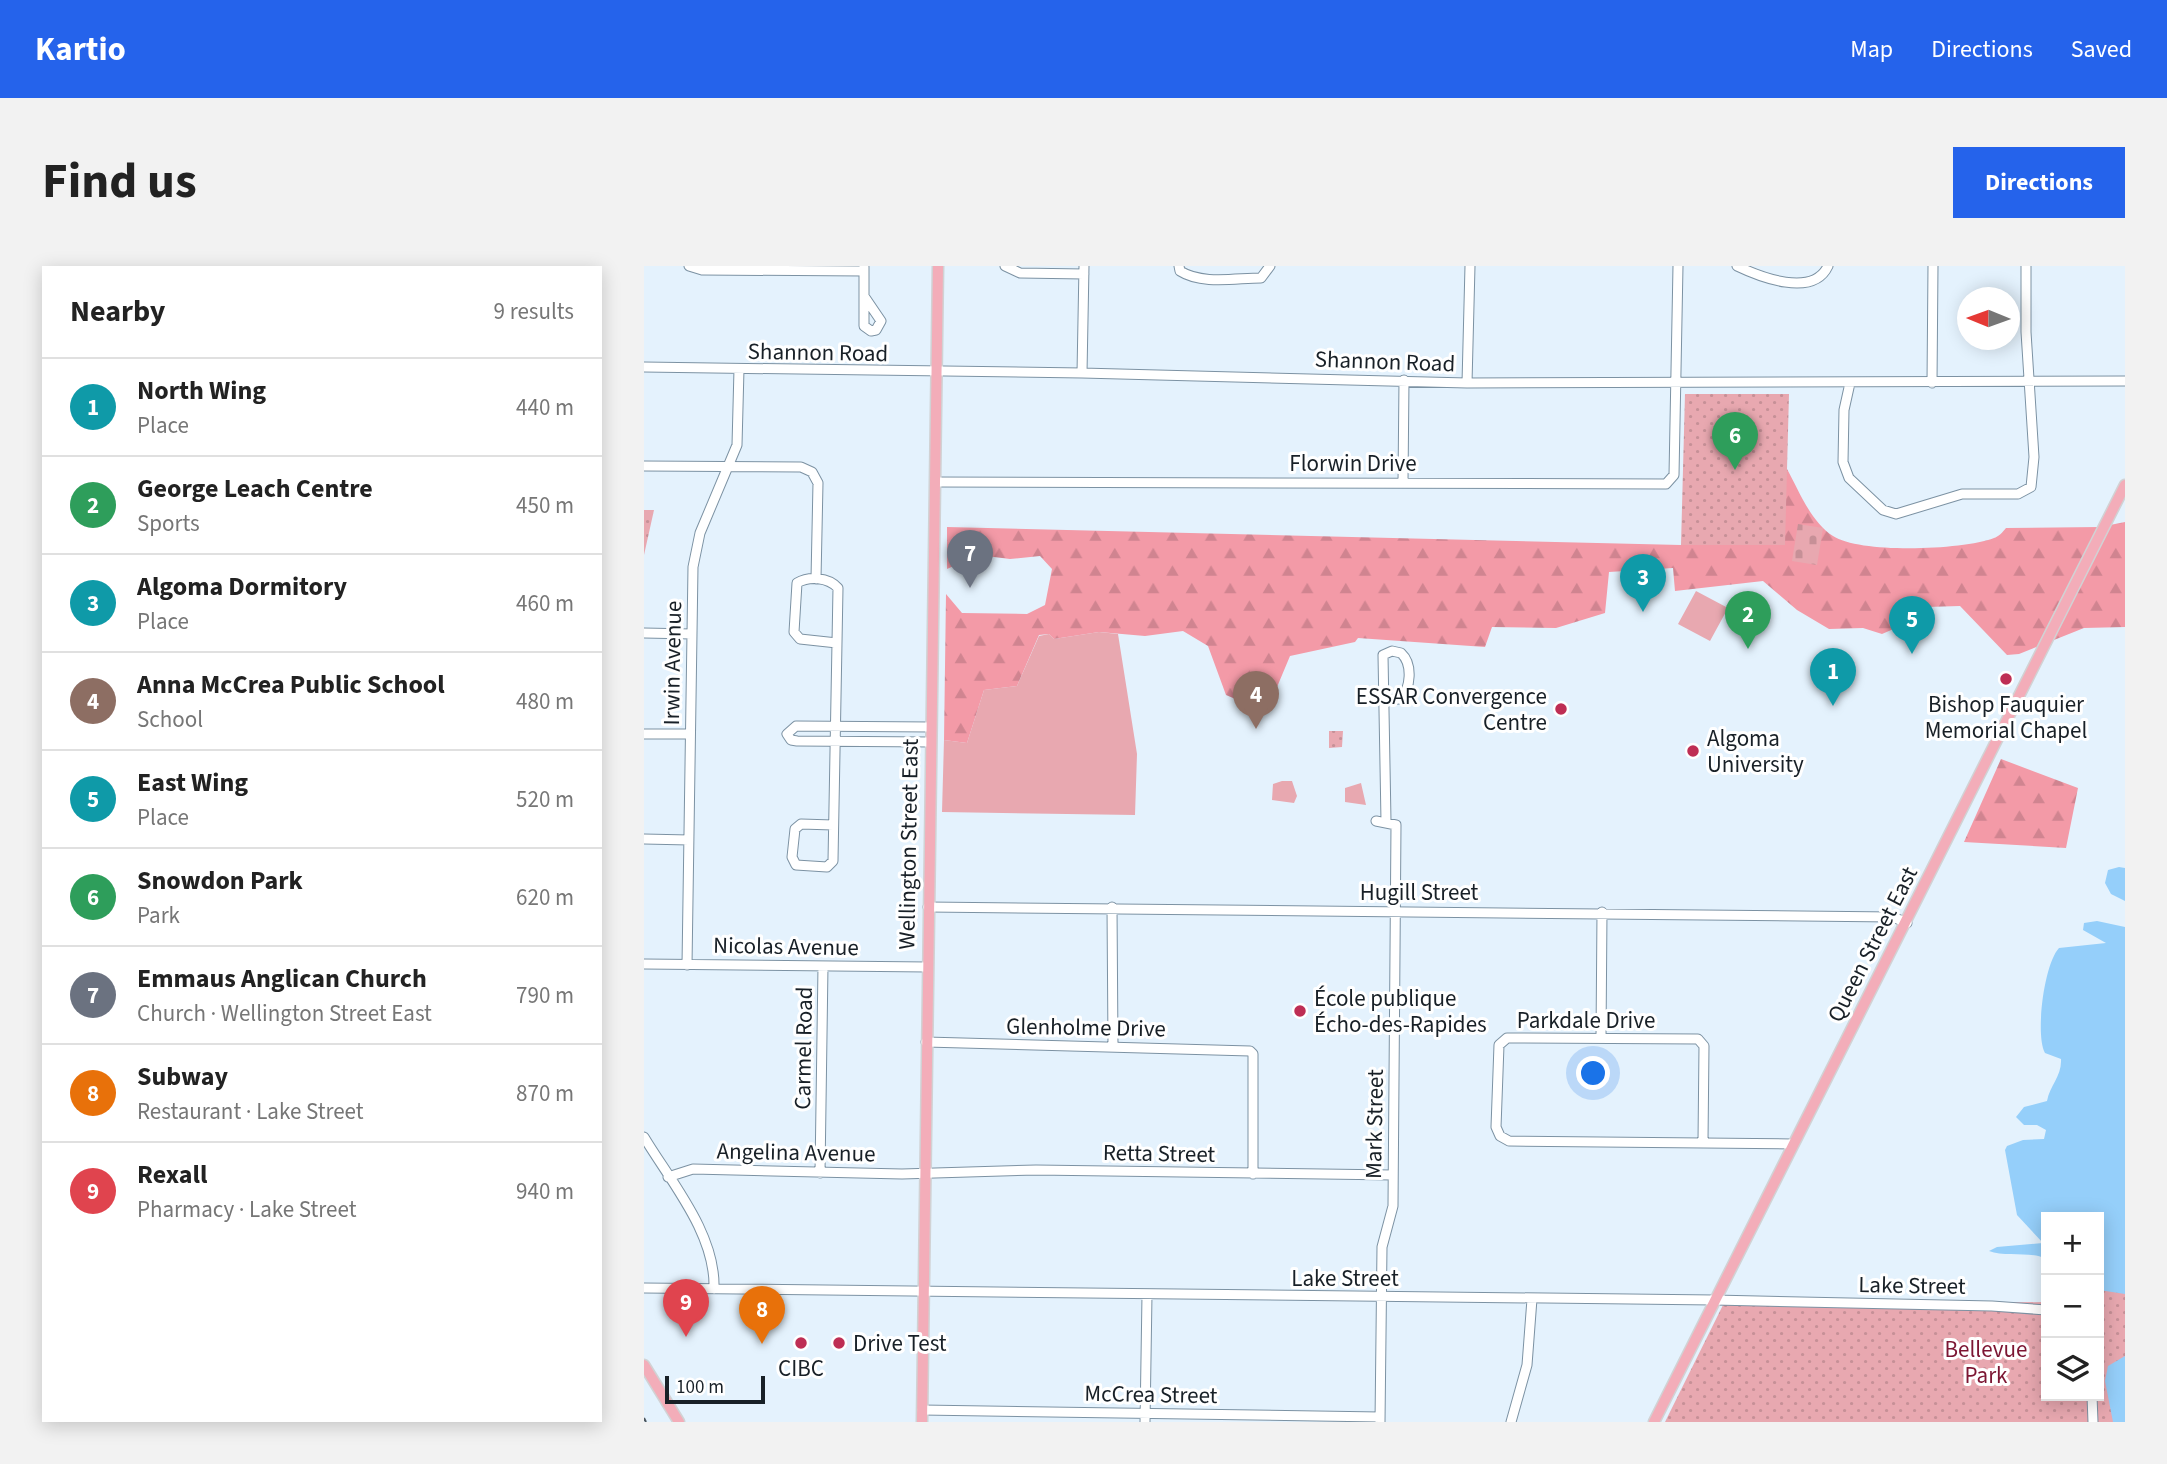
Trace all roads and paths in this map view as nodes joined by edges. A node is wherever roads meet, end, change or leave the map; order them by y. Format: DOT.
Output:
graph roads {
  1 [pos="689,266"];
  2 [pos="938,266"];
  3 [pos="1005,266"];
  4 [pos="1179,266"];
  5 [pos="1269,266"];
  6 [pos="1470,266"];
  7 [pos="1678,266"];
  8 [pos="1737,266"];
  9 [pos="1828,266"];
  10 [pos="1933,266"];
  11 [pos="2026,266"];
  12 [pos="864,269"];
  13 [pos="1084,270"];
  14 [pos="864,296"];
  15 [pos="644,367"];
  16 [pos="739,369"];
  17 [pos="937,373"];
  18 [pos="1082,373"];
  19 [pos="1404,380"];
  20 [pos="2125,381"];
  21 [pos="1674,382"];
  22 [pos="2030,382"];
  23 [pos="1467,383"];
  24 [pos="1850,383"];
  25 [pos="1933,383"];
  26 [pos="644,466"];
  27 [pos="730,467"];
  28 [pos="935,482"];
  29 [pos="1403,482"];
  30 [pos="2124,488"];
  31 [pos="816,579"];
  32 [pos="644,633"];
  33 [pos="692,634"];
  34 [pos="837,643"];
  35 [pos="1383,700"];
  36 [pos="835,726"];
  37 [pos="931,727"];
  38 [pos="644,734"];
  39 [pos="690,734"];
  40 [pos="835,741"];
  41 [pos="931,742"];
  42 [pos="833,825"];
  43 [pos="644,839"];
  44 [pos="689,840"];
  45 [pos="929,906"];
  46 [pos="1112,907"];
  47 [pos="1394,912"];
  48 [pos="1602,912"];
  49 [pos="1907,923"];
  50 [pos="644,964"];
  51 [pos="687,965"];
  52 [pos="823,966"];
  53 [pos="927,967"];
  54 [pos="1601,1038"];
  55 [pos="926,1042"];
  56 [pos="1113,1046"];
  57 [pos="644,1137"];
  58 [pos="1703,1141"];
  59 [pos="1792,1144"];
  60 [pos="924,1171"];
  61 [pos="820,1173"];
  62 [pos="1253,1174"];
  63 [pos="1393,1175"];
  64 [pos="668,1177"];
  65 [pos="644,1288"];
  66 [pos="714,1289"];
  67 [pos="923,1292"];
  68 [pos="1147,1296"];
  69 [pos="1381,1297"];
  70 [pos="1532,1299"];
  71 [pos="1714,1300"];
  72 [pos="2041,1310"];
  73 [pos="644,1364"];
  74 [pos="2092,1401"];
  75 [pos="922,1410"];
  76 [pos="1145,1418"];
  77 [pos="1380,1420"];
  78 [pos="679,1422"];
  79 [pos="922,1422"];
  80 [pos="1511,1422"];
  81 [pos="1654,1422"];
  82 [pos="2094,1422"];
  1 -- 12 [label="street"];
  2 -- 17 [label="main road, Wellington Street East"];
  3 -- 13 [label="street"];
  4 -- 5 [label="street"];
  6 -- 23 [label="street"];
  7 -- 21 [label="street, Florwin Drive"];
  8 -- 9 [label="street"];
  10 -- 25 [label="street"];
  11 -- 22 [label="street"];
  12 -- 14 [label="street"];
  13 -- 18 [label="street"];
  15 -- 16 [label="street, Shannon Road"];
  16 -- 17 [label="street, Shannon Road"];
  16 -- 27 [label="street, Irwin Avenue"];
  17 -- 18 [label="street, Shannon Road"];
  17 -- 28 [label="main road, Wellington Street East"];
  18 -- 19 [label="street, Shannon Road"];
  19 -- 23 [label="street, Shannon Road"];
  19 -- 29 [label="street"];
  20 -- 22 [label="street, Shannon Road"];
  21 -- 23 [label="street, Shannon Road"];
  21 -- 24 [label="street, Shannon Road"];
  21 -- 29 [label="street, Florwin Drive"];
  22 -- 24 [label="street"];
  22 -- 25 [label="street, Shannon Road"];
  24 -- 25 [label="street, Shannon Road"];
  26 -- 27 [label="street"];
  27 -- 31 [label="street"];
  27 -- 33 [label="street, Irwin Avenue"];
  28 -- 29 [label="street, Florwin Drive"];
  28 -- 37 [label="main road, Wellington Street East"];
  30 -- 49 [label="main road, Queen Street East"];
  31 -- 34 [label="street"];
  31 -- 34 [label="street"];
  32 -- 33 [label="street"];
  33 -- 39 [label="street, Irwin Avenue"];
  34 -- 36 [label="street"];
  35 -- 35 [label="street"];
  35 -- 47 [label="street, Mark Street"];
  36 -- 37 [label="street"];
  36 -- 40 [label="street"];
  36 -- 40 [label="street"];
  37 -- 41 [label="main road, Wellington Street East"];
  38 -- 39 [label="street"];
  39 -- 44 [label="street, Irwin Avenue"];
  40 -- 41 [label="street"];
  40 -- 42 [label="street"];
  41 -- 45 [label="main road, Wellington Street East"];
  42 -- 42 [label="street"];
  43 -- 44 [label="street"];
  44 -- 51 [label="street, Irwin Avenue"];
  45 -- 46 [label="street, Hugill Street"];
  45 -- 53 [label="main road, Wellington Street East"];
  46 -- 47 [label="street, Hugill Street"];
  46 -- 56 [label="street"];
  47 -- 48 [label="street, Hugill Street"];
  47 -- 63 [label="street, Mark Street"];
  48 -- 49 [label="street, Hugill Street"];
  48 -- 54 [label="street"];
  49 -- 59 [label="main road, Queen Street East"];
  50 -- 51 [label="street, Nicolas Avenue"];
  51 -- 52 [label="street, Nicolas Avenue"];
  52 -- 53 [label="street, Nicolas Avenue"];
  52 -- 61 [label="street, Carmel Road"];
  53 -- 55 [label="main road, Wellington Street East"];
  54 -- 58 [label="street, Parkdale Drive"];
  54 -- 58 [label="street, Parkdale Drive"];
  55 -- 56 [label="street, Glenholme Drive"];
  55 -- 60 [label="main road, Wellington Street East"];
  56 -- 62 [label="street, Glenholme Drive"];
  57 -- 64 [label="street"];
  58 -- 59 [label="street, Parkdale Drive"];
  59 -- 71 [label="main road, Queen Street East"];
  60 -- 61 [label="street, Angelina Avenue"];
  60 -- 62 [label="street, Retta Street"];
  60 -- 67 [label="main road, Wellington Street East"];
  61 -- 64 [label="street, Angelina Avenue"];
  62 -- 63 [label="street, Retta Street"];
  63 -- 69 [label="street, Mark Street"];
  64 -- 66 [label="street"];
  65 -- 66 [label="street, Lake Street"];
  66 -- 67 [label="street, Lake Street"];
  67 -- 68 [label="street, Lake Street"];
  67 -- 75 [label="main road, Wellington Street East"];
  68 -- 69 [label="street, Lake Street"];
  68 -- 76 [label="street"];
  69 -- 70 [label="street, Lake Street"];
  69 -- 77 [label="street, Mark Street"];
  70 -- 71 [label="street, Lake Street"];
  70 -- 80 [label="street"];
  71 -- 72 [label="street, Lake Street"];
  71 -- 81 [label="main road, Queen Street East"];
  73 -- 78 [label="main road"];
  74 -- 82 [label="street"];
  75 -- 76 [label="street, McCrea Street"];
  75 -- 79 [label="main road, Wellington Street East"];
  76 -- 77 [label="street, McCrea Street"];
}
